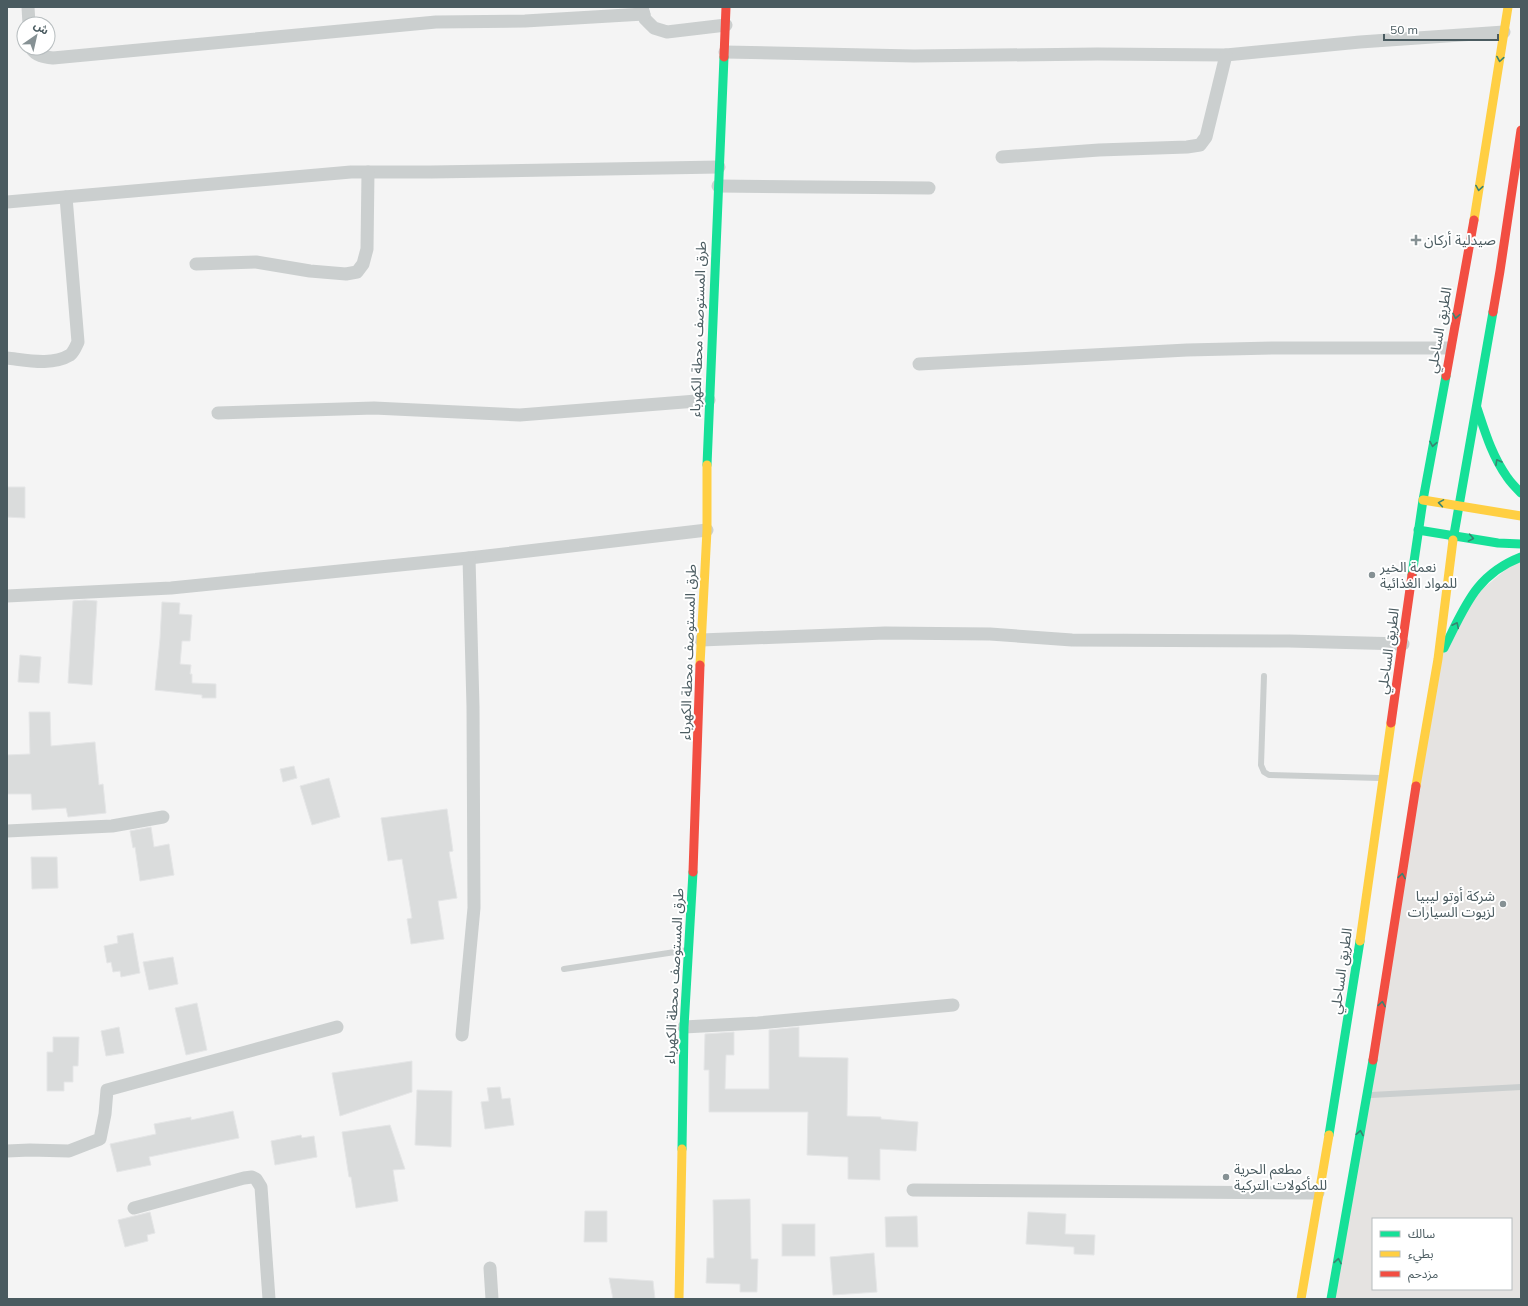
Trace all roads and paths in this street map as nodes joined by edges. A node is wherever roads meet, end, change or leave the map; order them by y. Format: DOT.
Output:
graph roads {
  1 [pos="726,7"];
  2 [pos="1508,7"];
  3 [pos="643,10"];
  4 [pos="726,24"];
  5 [pos="1504,32"];
  6 [pos="725,52"];
  7 [pos="1226,55"];
  8 [pos="41,56"];
  9 [pos="1521,130"];
  10 [pos="1002,157"];
  11 [pos="719,167"];
  12 [pos="368,172"];
  13 [pos="718,186"];
  14 [pos="929,188"];
  15 [pos="66,197"];
  16 [pos="7,202"];
  17 [pos="196,264"];
  18 [pos="1450,348"];
  19 [pos="7,358"];
  20 [pos="919,364"];
  21 [pos="709,400"];
  22 [pos="1476,402"];
  23 [pos="218,413"];
  24 [pos="1521,493"];
  25 [pos="1423,500"];
  26 [pos="1459,505"];
  27 [pos="1521,516"];
  28 [pos="707,530"];
  29 [pos="1418,530"];
  30 [pos="1454,535"];
  31 [pos="1521,544"];
  32 [pos="1521,557"];
  33 [pos="469,558"];
  34 [pos="7,596"];
  35 [pos="701,640"];
  36 [pos="1403,644"];
  37 [pos="1438,659"];
  38 [pos="1264,676"];
  39 [pos="1384,778"];
  40 [pos="163,817"];
  41 [pos="7,831"];
  42 [pos="689,950"];
  43 [pos="564,969"];
  44 [pos="953,1005"];
  45 [pos="337,1027"];
  46 [pos="684,1027"];
  47 [pos="462,1035"];
  48 [pos="1521,1086"];
  49 [pos="1367,1095"];
  50 [pos="7,1151"];
  51 [pos="913,1190"];
  52 [pos="1318,1193"];
  53 [pos="134,1208"];
  54 [pos="490,1268"];
  55 [pos="269,1299"];
  56 [pos="492,1299"];
  57 [pos="679,1299"];
  58 [pos="1301,1299"];
  59 [pos="1330,1299"];
  1 -- 4 [label="main road, طرق المستوصف محطة الكهرباء"];
  2 -- 5 [label="main road, الطريق الساحلي"];
  3 -- 4 [label="street"];
  3 -- 8 [label="street"];
  4 -- 6 [label="main road, طرق المستوصف محطة الكهرباء"];
  5 -- 7 [label="street"];
  5 -- 18 [label="main road, الطريق الساحلي, one-way"];
  6 -- 7 [label="street"];
  6 -- 11 [label="main road, طرق المستوصف محطة الكهرباء"];
  7 -- 10 [label="street"];
  9 -- 22 [label="main road"];
  11 -- 12 [label="street"];
  11 -- 13 [label="main road, طرق المستوصف محطة الكهرباء"];
  12 -- 15 [label="street"];
  12 -- 17 [label="street"];
  13 -- 14 [label="street"];
  13 -- 21 [label="main road, طرق المستوصف محطة الكهرباء"];
  15 -- 16 [label="street"];
  15 -- 19 [label="street"];
  18 -- 20 [label="street"];
  18 -- 25 [label="main road, الطريق الساحلي, one-way"];
  21 -- 23 [label="street"];
  21 -- 28 [label="main road, طرق المستوصف محطة الكهرباء"];
  24 -- 22 [label="main road, one-way"];
  22 -- 26 [label="main road"];
  26 -- 25 [label="main road, one-way"];
  25 -- 29 [label="main road, الطريق الساحلي"];
  26 -- 27 [label="main road"];
  26 -- 30 [label="main road"];
  28 -- 33 [label="street"];
  28 -- 35 [label="main road, طرق المستوصف محطة الكهرباء"];
  29 -- 30 [label="main road"];
  29 -- 36 [label="main road, الطريق الساحلي"];
  30 -- 31 [label="main road, one-way"];
  30 -- 37 [label="main road"];
  37 -- 32 [label="main road, one-way"];
  33 -- 34 [label="street"];
  33 -- 47 [label="street"];
  35 -- 36 [label="street"];
  35 -- 42 [label="main road, طرق المستوصف محطة الكهرباء"];
  36 -- 39 [label="main road, الطريق الساحلي"];
  49 -- 37 [label="main road, one-way"];
  38 -- 39 [label="lane"];
  39 -- 52 [label="main road, الطريق الساحلي"];
  40 -- 41 [label="street"];
  42 -- 43 [label="lane"];
  42 -- 46 [label="main road, طرق المستوصف محطة الكهرباء"];
  44 -- 46 [label="street"];
  45 -- 50 [label="street"];
  46 -- 57 [label="main road, طرق المستوصف محطة الكهرباء"];
  48 -- 49 [label="lane"];
  59 -- 49 [label="main road, one-way"];
  51 -- 52 [label="street"];
  52 -- 58 [label="main road, الطريق الساحلي"];
  53 -- 55 [label="street"];
  54 -- 56 [label="street"];
}
